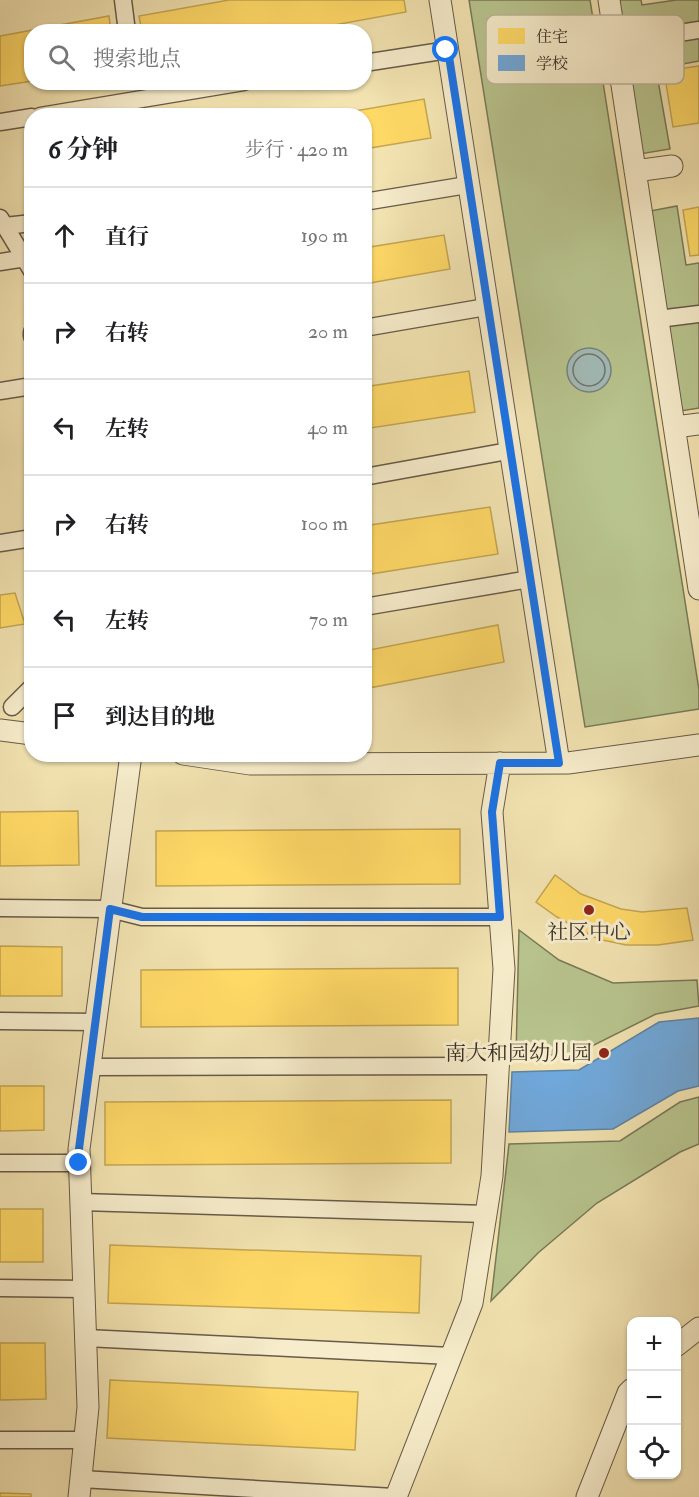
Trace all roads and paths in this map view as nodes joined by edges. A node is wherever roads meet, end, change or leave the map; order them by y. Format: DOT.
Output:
graph roads {
  1 [pos="123,0"];
  2 [pos="440,0"];
  3 [pos="609,0"];
  4 [pos="611,15"];
  5 [pos="126,24"];
  6 [pos="699,30"];
  7 [pos="684,32"];
  8 [pos="448,50"];
  9 [pos="372,62"];
  10 [pos="622,84"];
  11 [pos="135,90"];
  12 [pos="194,90"];
  13 [pos="137,99"];
  14 [pos="86,108"];
  15 [pos="24,118"];
  16 [pos="0,122"];
  17 [pos="672,166"];
  18 [pos="635,171"];
  19 [pos="469,187"];
  20 [pos="372,201"];
  21 [pos="24,226"];
  22 [pos="5,232"];
  23 [pos="24,256"];
  24 [pos="0,262"];
  25 [pos="24,262"];
  26 [pos="488,309"];
  27 [pos="699,314"];
  28 [pos="658,320"];
  29 [pos="372,327"];
  30 [pos="24,387"];
  31 [pos="0,391"];
  32 [pos="699,424"];
  33 [pos="675,427"];
  34 [pos="511,452"];
  35 [pos="372,476"];
  36 [pos="24,539"];
  37 [pos="0,543"];
  38 [pos="697,558"];
  39 [pos="530,579"];
  40 [pos="699,589"];
  41 [pos="372,607"];
  42 [pos="24,695"];
  43 [pos="24,708"];
  44 [pos="0,730"];
  45 [pos="24,733"];
  46 [pos="699,745"];
  47 [pos="130,762"];
  48 [pos="237,762"];
  49 [pos="500,763"];
  50 [pos="559,763"];
  51 [pos="0,908"];
  52 [pos="110,909"];
  53 [pos="500,917"];
  54 [pos="0,1021"];
  55 [pos="95,1022"];
  56 [pos="498,1065"];
  57 [pos="89,1067"];
  58 [pos="0,1163"];
  59 [pos="79,1163"];
  60 [pos="81,1202"];
  61 [pos="486,1214"];
  62 [pos="0,1288"];
  63 [pos="84,1289"];
  64 [pos="699,1328"];
  65 [pos="86,1338"];
  66 [pos="681,1342"];
  67 [pos="452,1356"];
  68 [pos="627,1393"];
  69 [pos="0,1440"];
  70 [pos="85,1440"];
  71 [pos="80,1488"];
  72 [pos="395,1497"];
  73 [pos="587,1497"];
  1 -- 5 [label="street"];
  2 -- 8 [label="street"];
  3 -- 4 [label="street"];
  6 -- 7 [label="street"];
  8 -- 9 [label="street"];
  8 -- 19 [label="street"];
  10 -- 18 [label="street"];
  11 -- 13 [label="street"];
  12 -- 13 [label="street"];
  13 -- 14 [label="street"];
  15 -- 16 [label="street"];
  17 -- 18 [label="street"];
  18 -- 28 [label="street"];
  19 -- 20 [label="street"];
  19 -- 26 [label="street"];
  21 -- 22 [label="street"];
  22 -- 23 [label="street"];
  24 -- 25 [label="street"];
  26 -- 29 [label="street"];
  26 -- 34 [label="street"];
  27 -- 28 [label="street"];
  28 -- 33 [label="street"];
  30 -- 31 [label="street"];
  32 -- 33 [label="street"];
  33 -- 38 [label="street"];
  34 -- 35 [label="street"];
  34 -- 39 [label="street"];
  36 -- 37 [label="street"];
  38 -- 40 [label="street"];
  39 -- 41 [label="street"];
  39 -- 50 [label="street"];
  42 -- 43 [label="street"];
  44 -- 45 [label="street"];
  46 -- 50 [label="street"];
  47 -- 52 [label="street"];
  48 -- 49 [label="street"];
  49 -- 50 [label="street"];
  49 -- 53 [label="street"];
  51 -- 52 [label="street"];
  52 -- 53 [label="street"];
  52 -- 55 [label="street"];
  53 -- 56 [label="street"];
  54 -- 55 [label="street"];
  55 -- 57 [label="street"];
  56 -- 57 [label="street"];
  56 -- 61 [label="street"];
  57 -- 59 [label="street"];
  58 -- 59 [label="street"];
  59 -- 60 [label="street"];
  60 -- 61 [label="street"];
  60 -- 63 [label="street"];
  61 -- 67 [label="street"];
  62 -- 63 [label="street"];
  63 -- 65 [label="street"];
  64 -- 66 [label="street"];
  65 -- 67 [label="street"];
  65 -- 70 [label="street"];
  67 -- 72 [label="street"];
  68 -- 73 [label="street"];
  69 -- 70 [label="street"];
  70 -- 71 [label="street"];
  71 -- 72 [label="street"];
}
